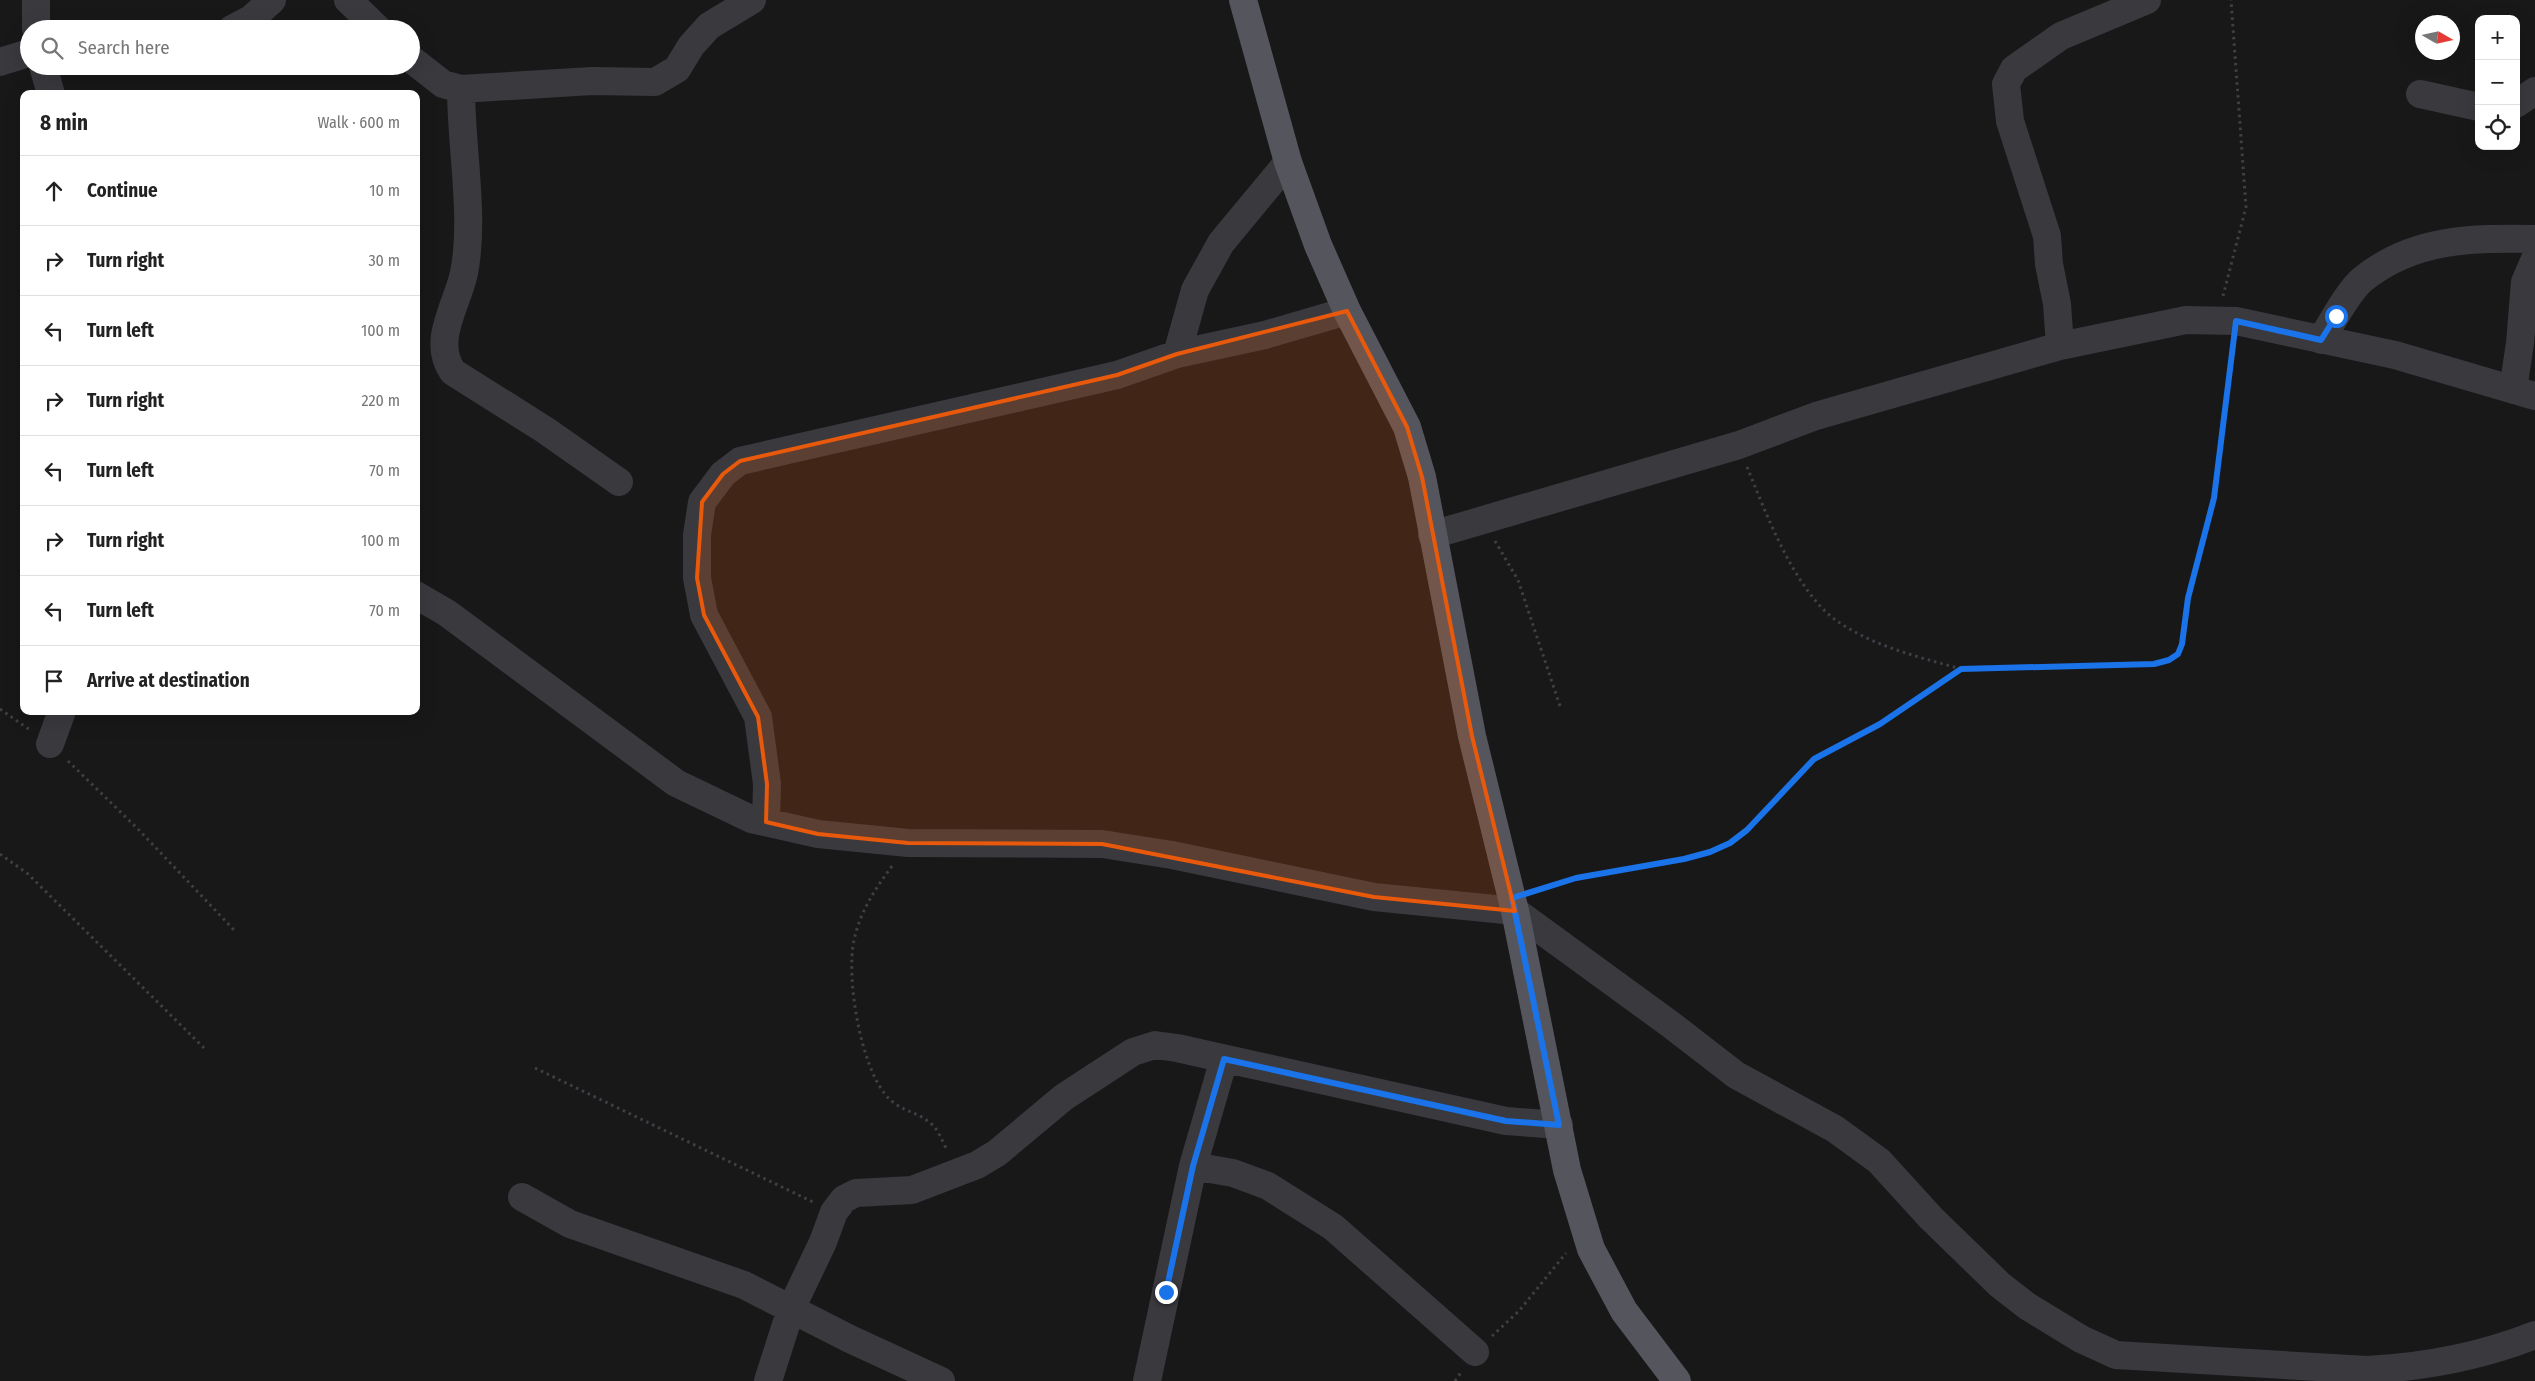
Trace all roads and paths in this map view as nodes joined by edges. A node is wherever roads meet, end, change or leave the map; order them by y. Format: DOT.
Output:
graph roads {
  1 [pos="36,0"];
  2 [pos="272,0"];
  3 [pos="348,0"];
  4 [pos="752,0"];
  5 [pos="1244,0"];
  6 [pos="2147,0"];
  7 [pos="2231,0"];
  8 [pos="36,20"];
  9 [pos="249,20"];
  10 [pos="369,20"];
  11 [pos="420,66"];
  12 [pos="46,75"];
  13 [pos="460,89"];
  14 [pos="50,90"];
  15 [pos="2535,91"];
  16 [pos="2420,94"];
  17 [pos="2520,101"];
  18 [pos="2475,106"];
  19 [pos="1288,162"];
  20 [pos="2535,239"];
  21 [pos="2535,259"];
  22 [pos="1347,310"];
  23 [pos="2227,321"];
  24 [pos="2321,340"];
  25 [pos="2060,346"];
  26 [pos="1177,354"];
  27 [pos="2524,393"];
  28 [pos="1739,445"];
  29 [pos="619,482"];
  30 [pos="1483,519"];
  31 [pos="1432,535"];
  32 [pos="420,598"];
  33 [pos="1961,669"];
  34 [pos="0,709"];
  35 [pos="1561,709"];
  36 [pos="61,715"];
  37 [pos="50,744"];
  38 [pos="766,822"];
  39 [pos="908,843"];
  40 [pos="0,854"];
  41 [pos="1514,904"];
  42 [pos="235,931"];
  43 [pos="204,1048"];
  44 [pos="1224,1059"];
  45 [pos="535,1068"];
  46 [pos="1559,1125"];
  47 [pos="1193,1166"];
  48 [pos="960,1172"];
  49 [pos="522,1197"];
  50 [pos="834,1212"];
  51 [pos="1587,1232"];
  52 [pos="791,1309"];
  53 [pos="2535,1335"];
  54 [pos="1475,1352"];
  55 [pos="2416,1374"];
  56 [pos="768,1381"];
  57 [pos="942,1381"];
  58 [pos="1146,1381"];
  59 [pos="1456,1381"];
  60 [pos="1677,1381"];
  1 -- 8 [label="street"];
  2 -- 9 [label="street"];
  3 -- 10 [label="street"];
  4 -- 13 [label="street"];
  5 -- 19 [label="main road"];
  6 -- 25 [label="street"];
  7 -- 23 [label="path"];
  11 -- 13 [label="street"];
  12 -- 14 [label="street"];
  13 -- 29 [label="street"];
  15 -- 17 [label="street"];
  16 -- 18 [label="street"];
  19 -- 22 [label="main road"];
  19 -- 26 [label="street"];
  20 -- 24 [label="street"];
  21 -- 27 [label="street"];
  22 -- 26 [label="street"];
  22 -- 31 [label="main road"];
  23 -- 24 [label="street"];
  23 -- 25 [label="street"];
  23 -- 33 [label="path"];
  24 -- 27 [label="street"];
  25 -- 28 [label="street"];
  26 -- 38 [label="street"];
  28 -- 30 [label="street"];
  28 -- 33 [label="path"];
  30 -- 31 [label="street"];
  30 -- 35 [label="path"];
  31 -- 41 [label="main road"];
  32 -- 38 [label="street"];
  33 -- 41 [label="path"];
  34 -- 37 [label="path"];
  36 -- 37 [label="street"];
  37 -- 42 [label="path"];
  38 -- 39 [label="street"];
  39 -- 41 [label="street"];
  39 -- 48 [label="path"];
  40 -- 43 [label="path"];
  41 -- 46 [label="main road"];
  41 -- 55 [label="street"];
  44 -- 46 [label="street"];
  44 -- 47 [label="street"];
  44 -- 48 [label="street"];
  45 -- 50 [label="path"];
  46 -- 51 [label="main road"];
  47 -- 54 [label="street"];
  47 -- 58 [label="street"];
  48 -- 50 [label="street"];
  49 -- 52 [label="street"];
  50 -- 52 [label="street"];
  51 -- 54 [label="path"];
  51 -- 60 [label="main road"];
  52 -- 56 [label="street"];
  52 -- 57 [label="street"];
  53 -- 55 [label="street"];
  54 -- 59 [label="path"];
}
